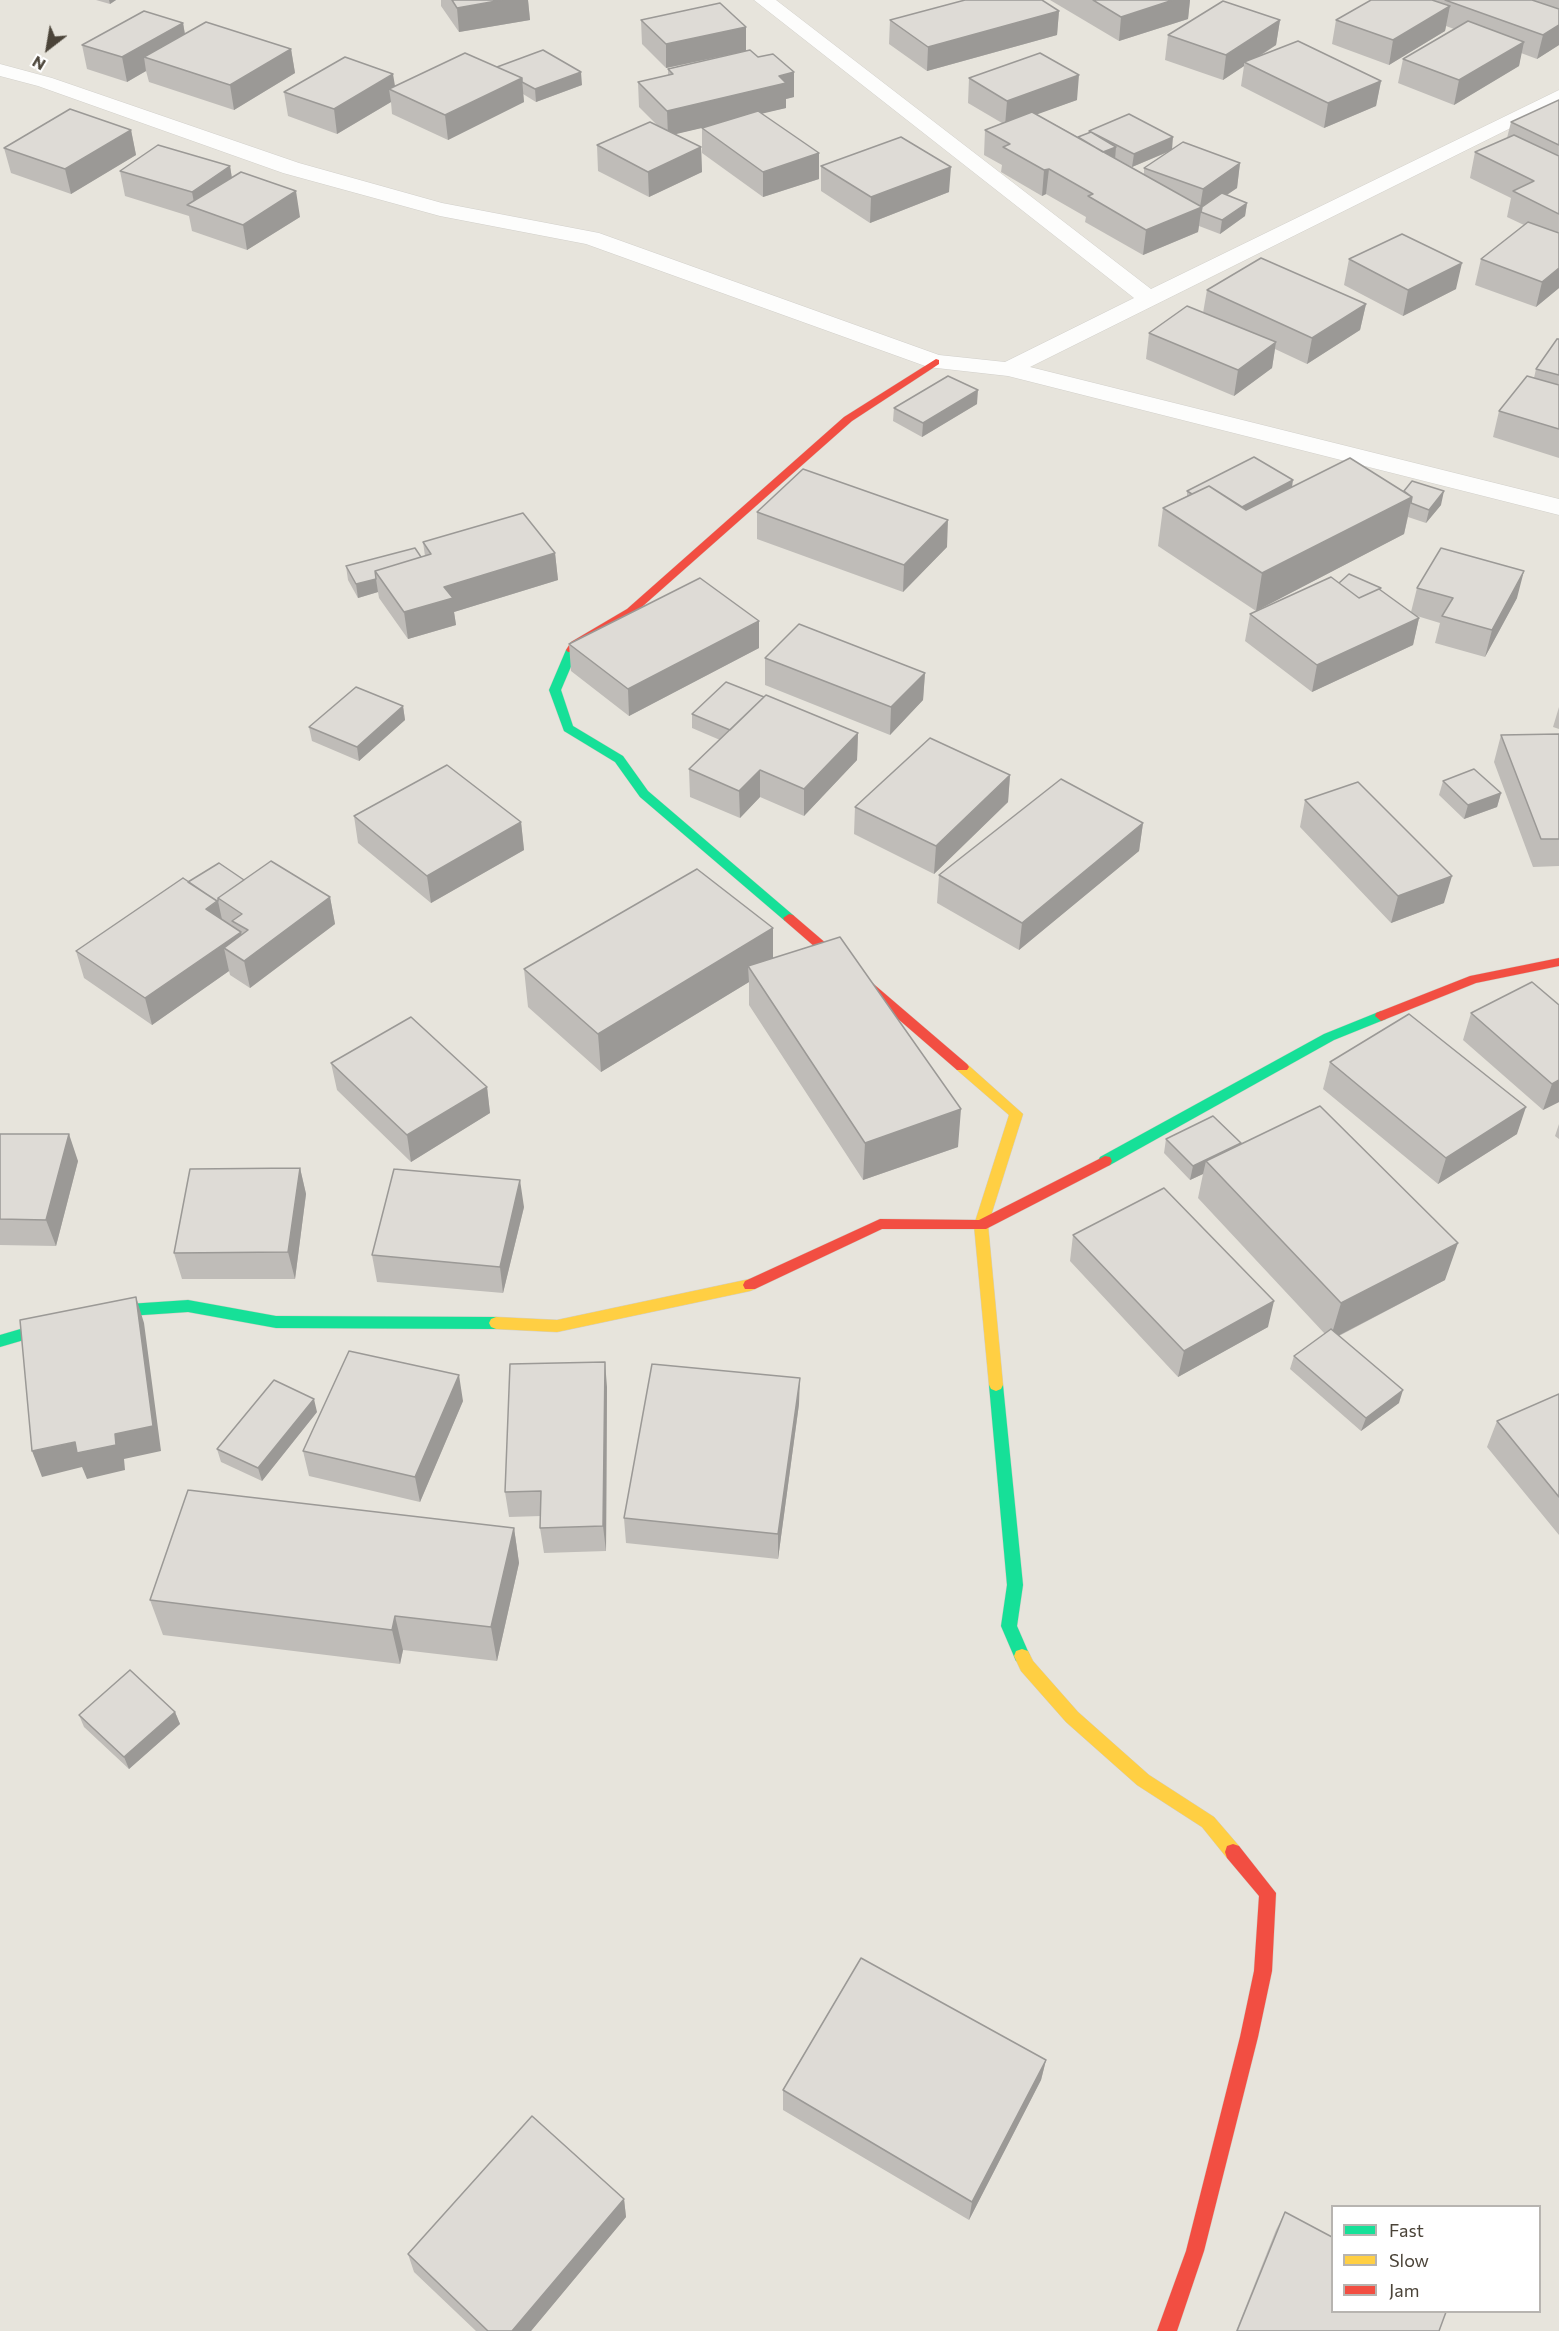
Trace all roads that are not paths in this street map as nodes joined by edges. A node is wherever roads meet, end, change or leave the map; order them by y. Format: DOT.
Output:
graph roads {
  1 [pos="764,0"];
  2 [pos="0,70"];
  3 [pos="1559,96"];
  4 [pos="1150,299"];
  5 [pos="936,362"];
  6 [pos="1008,369"];
  7 [pos="1559,507"];
  8 [pos="1559,962"];
  9 [pos="981,1225"];
  10 [pos="0,1341"];
  11 [pos="1167,2331"];
  1 -- 4 [label="street"];
  2 -- 5 [label="street"];
  3 -- 4 [label="street"];
  4 -- 6 [label="street"];
  5 -- 6 [label="street"];
  5 -- 9 [label="street"];
  6 -- 7 [label="street"];
  8 -- 9 [label="street"];
  9 -- 10 [label="street"];
  9 -- 11 [label="street"];
}
